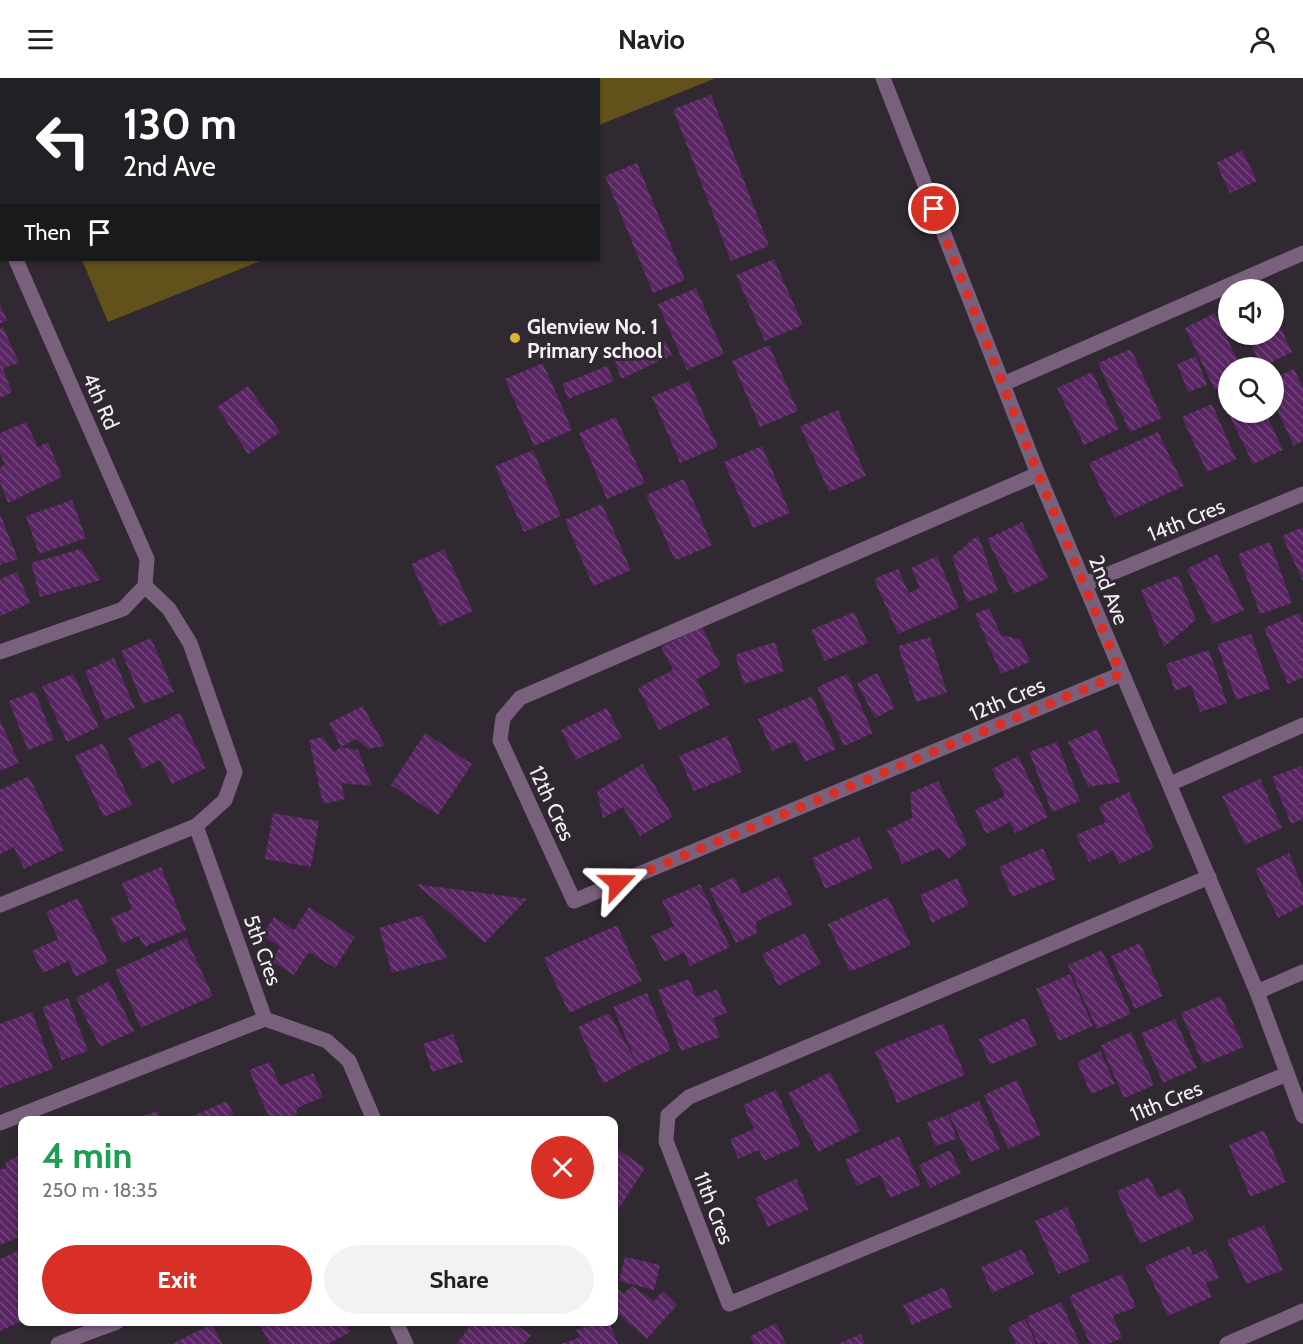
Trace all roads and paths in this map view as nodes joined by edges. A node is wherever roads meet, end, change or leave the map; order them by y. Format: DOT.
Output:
graph roads {
  1 [pos="883,78"];
  2 [pos="1303,253"];
  3 [pos="16,261"];
  4 [pos="1003,384"];
  5 [pos="1038,474"];
  6 [pos="1303,494"];
  7 [pos="1084,584"];
  8 [pos="145,586"];
  9 [pos="0,652"];
  10 [pos="1121,674"];
  11 [pos="1303,725"];
  12 [pos="1170,784"];
  13 [pos="196,826"];
  14 [pos="1209,877"];
  15 [pos="0,905"];
  16 [pos="1303,972"];
  17 [pos="1257,992"];
  18 [pos="265,1019"];
  19 [pos="1287,1074"];
  20 [pos="372,1116"];
  21 [pos="1303,1116"];
  22 [pos="0,1123"];
  23 [pos="1303,1311"];
  24 [pos="106,1326"];
  25 [pos="398,1326"];
  26 [pos="58,1344"];
  27 [pos="406,1344"];
  28 [pos="1227,1344"];
  1 -- 4 [label="street, 2nd Ave"];
  2 -- 4 [label="street"];
  3 -- 8 [label="street, 4th Rd"];
  4 -- 5 [label="street, 2nd Ave"];
  5 -- 7 [label="street, 2nd Ave"];
  5 -- 10 [label="street, 12th Cres"];
  6 -- 7 [label="street, 14th Cres"];
  7 -- 10 [label="street, 2nd Ave"];
  8 -- 9 [label="street"];
  8 -- 13 [label="street"];
  10 -- 12 [label="street, 2nd Ave"];
  11 -- 12 [label="street"];
  12 -- 14 [label="street, 2nd Ave"];
  13 -- 15 [label="street"];
  13 -- 18 [label="street, 5th Cres"];
  14 -- 17 [label="street, 2nd Ave"];
  14 -- 19 [label="street, 11th Cres"];
  16 -- 17 [label="street"];
  17 -- 19 [label="street, 2nd Ave"];
  18 -- 20 [label="street"];
  18 -- 22 [label="street, 5th Cres"];
  19 -- 21 [label="street, 2nd Ave"];
  23 -- 28 [label="street"];
  24 -- 26 [label="street"];
  25 -- 27 [label="street"];
}
